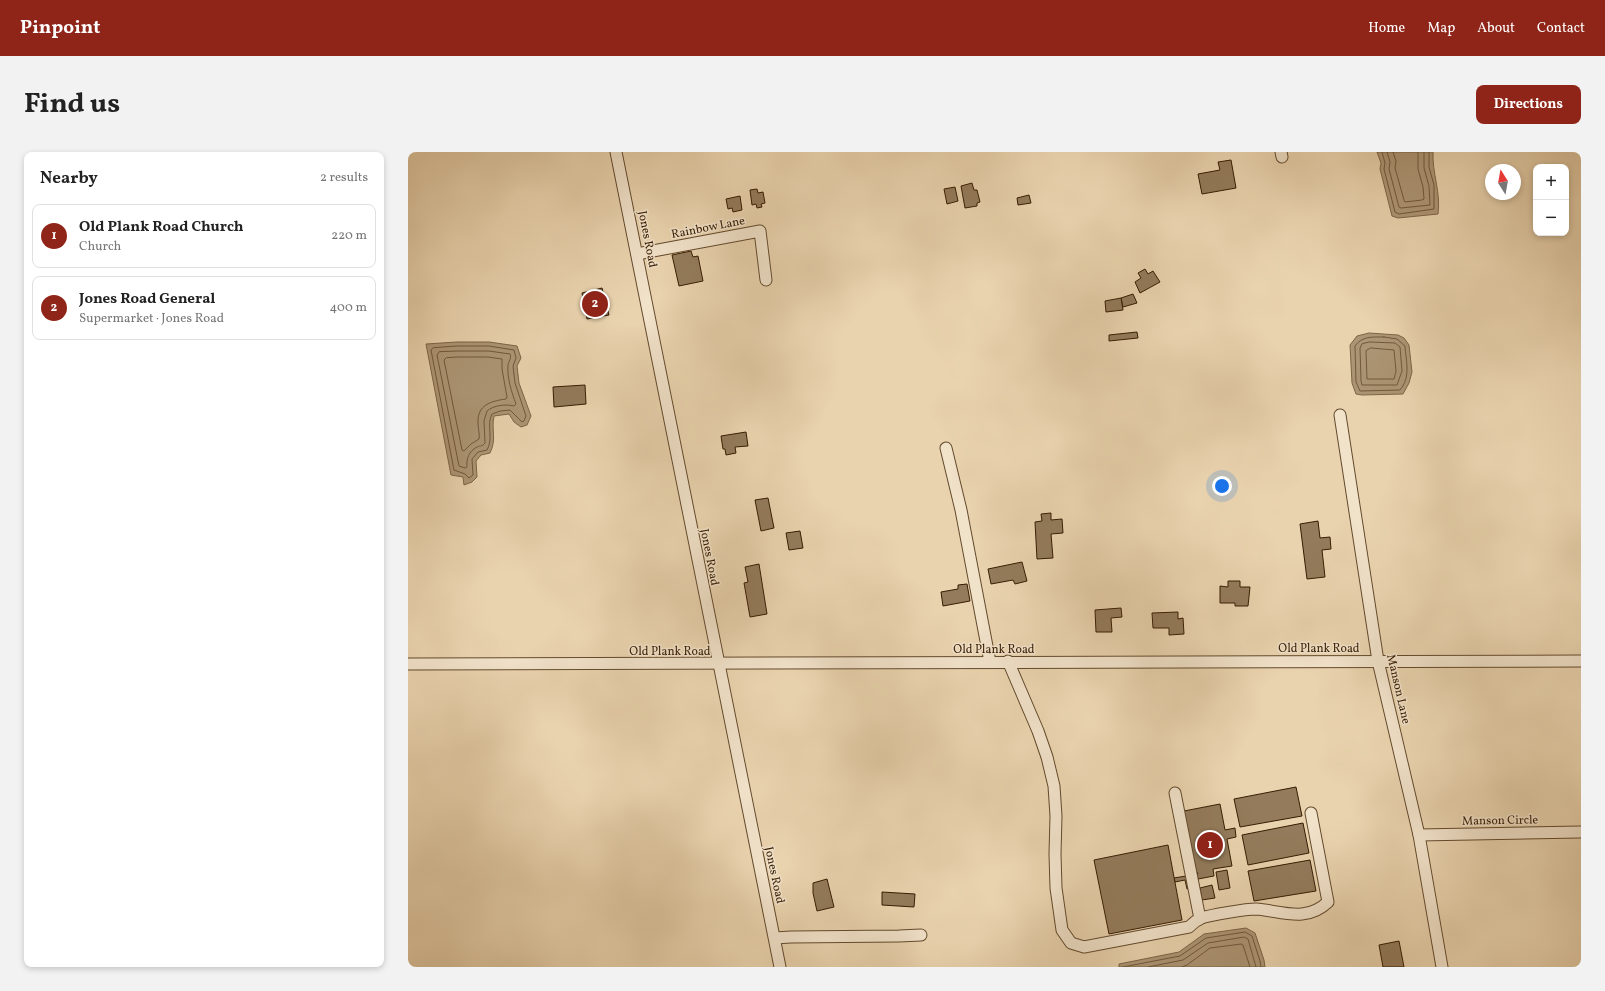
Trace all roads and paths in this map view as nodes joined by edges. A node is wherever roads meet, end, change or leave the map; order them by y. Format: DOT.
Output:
graph roads {
  1 [pos="616,152"];
  2 [pos="637,254"];
  3 [pos="766,280"];
  4 [pos="1340,415"];
  5 [pos="946,448"];
  6 [pos="1581,660"];
  7 [pos="1378,661"];
  8 [pos="990,662"];
  9 [pos="1008,662"];
  10 [pos="408,664"];
  11 [pos="718,664"];
  12 [pos="1175,793"];
  13 [pos="1311,814"];
  14 [pos="1581,832"];
  15 [pos="1419,835"];
  16 [pos="1200,919"];
  17 [pos="921,935"];
  18 [pos="774,938"];
  19 [pos="780,967"];
  20 [pos="1442,967"];
  1 -- 2 [label="street, Jones Road"];
  2 -- 3 [label="street, Rainbow Lane"];
  2 -- 11 [label="street, Jones Road"];
  4 -- 7 [label="street, Manson Lane"];
  5 -- 8 [label="street"];
  6 -- 7 [label="street, Old Plank Road"];
  7 -- 9 [label="street, Old Plank Road"];
  7 -- 15 [label="street, Manson Lane"];
  8 -- 9 [label="street, Old Plank Road"];
  8 -- 11 [label="street, Old Plank Road"];
  9 -- 16 [label="street"];
  10 -- 11 [label="street, Old Plank Road"];
  11 -- 18 [label="street, Jones Road"];
  12 -- 16 [label="street"];
  13 -- 16 [label="street"];
  14 -- 15 [label="street, Manson Circle"];
  15 -- 20 [label="street, Manson Lane"];
  17 -- 18 [label="street"];
  18 -- 19 [label="street, Jones Road"];
}
